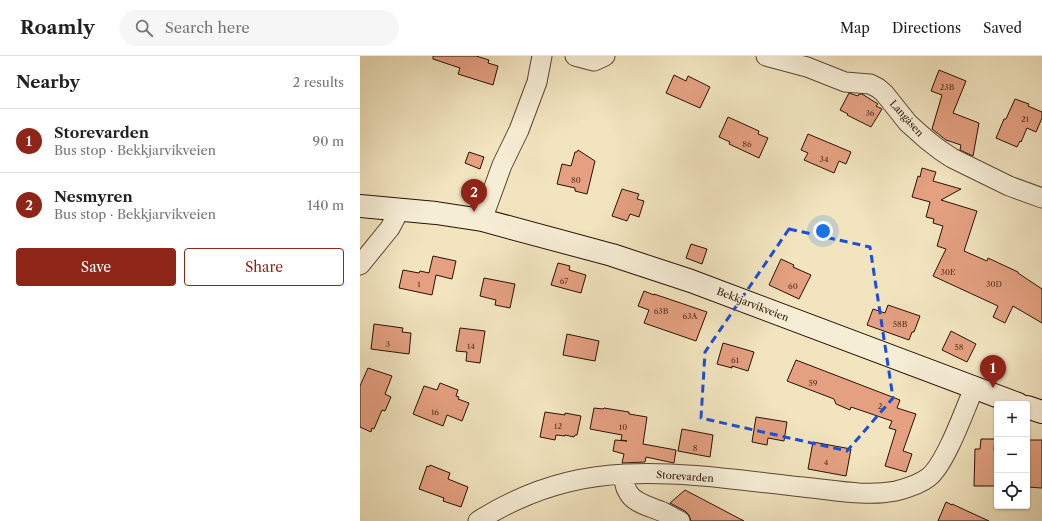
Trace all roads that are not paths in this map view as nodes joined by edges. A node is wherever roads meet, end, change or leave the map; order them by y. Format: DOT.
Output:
graph roads {
  1 [pos="542,56"];
  2 [pos="575,56"];
  3 [pos="605,56"];
  4 [pos="766,56"];
  5 [pos="1042,198"];
  6 [pos="360,206"];
  7 [pos="400,209"];
  8 [pos="482,220"];
  9 [pos="360,265"];
  10 [pos="974,388"];
  11 [pos="1010,401"];
  12 [pos="1030,408"];
  13 [pos="1042,412"];
  14 [pos="624,474"];
  15 [pos="478,521"];
  16 [pos="680,521"];
  1 -- 8 [label="street"];
  2 -- 3 [label="street"];
  4 -- 5 [label="street, Langåsen"];
  6 -- 7 [label="street, Bekkjarvikveien"];
  7 -- 8 [label="street, Bekkjarvikveien"];
  7 -- 9 [label="street"];
  8 -- 10 [label="street, Bekkjarvikveien"];
  10 -- 11 [label="street, Bekkjarvikveien"];
  10 -- 14 [label="street, Storevarden"];
  12 -- 13 [label="street"];
  14 -- 15 [label="street, Storevarden"];
  14 -- 16 [label="street"];
}
